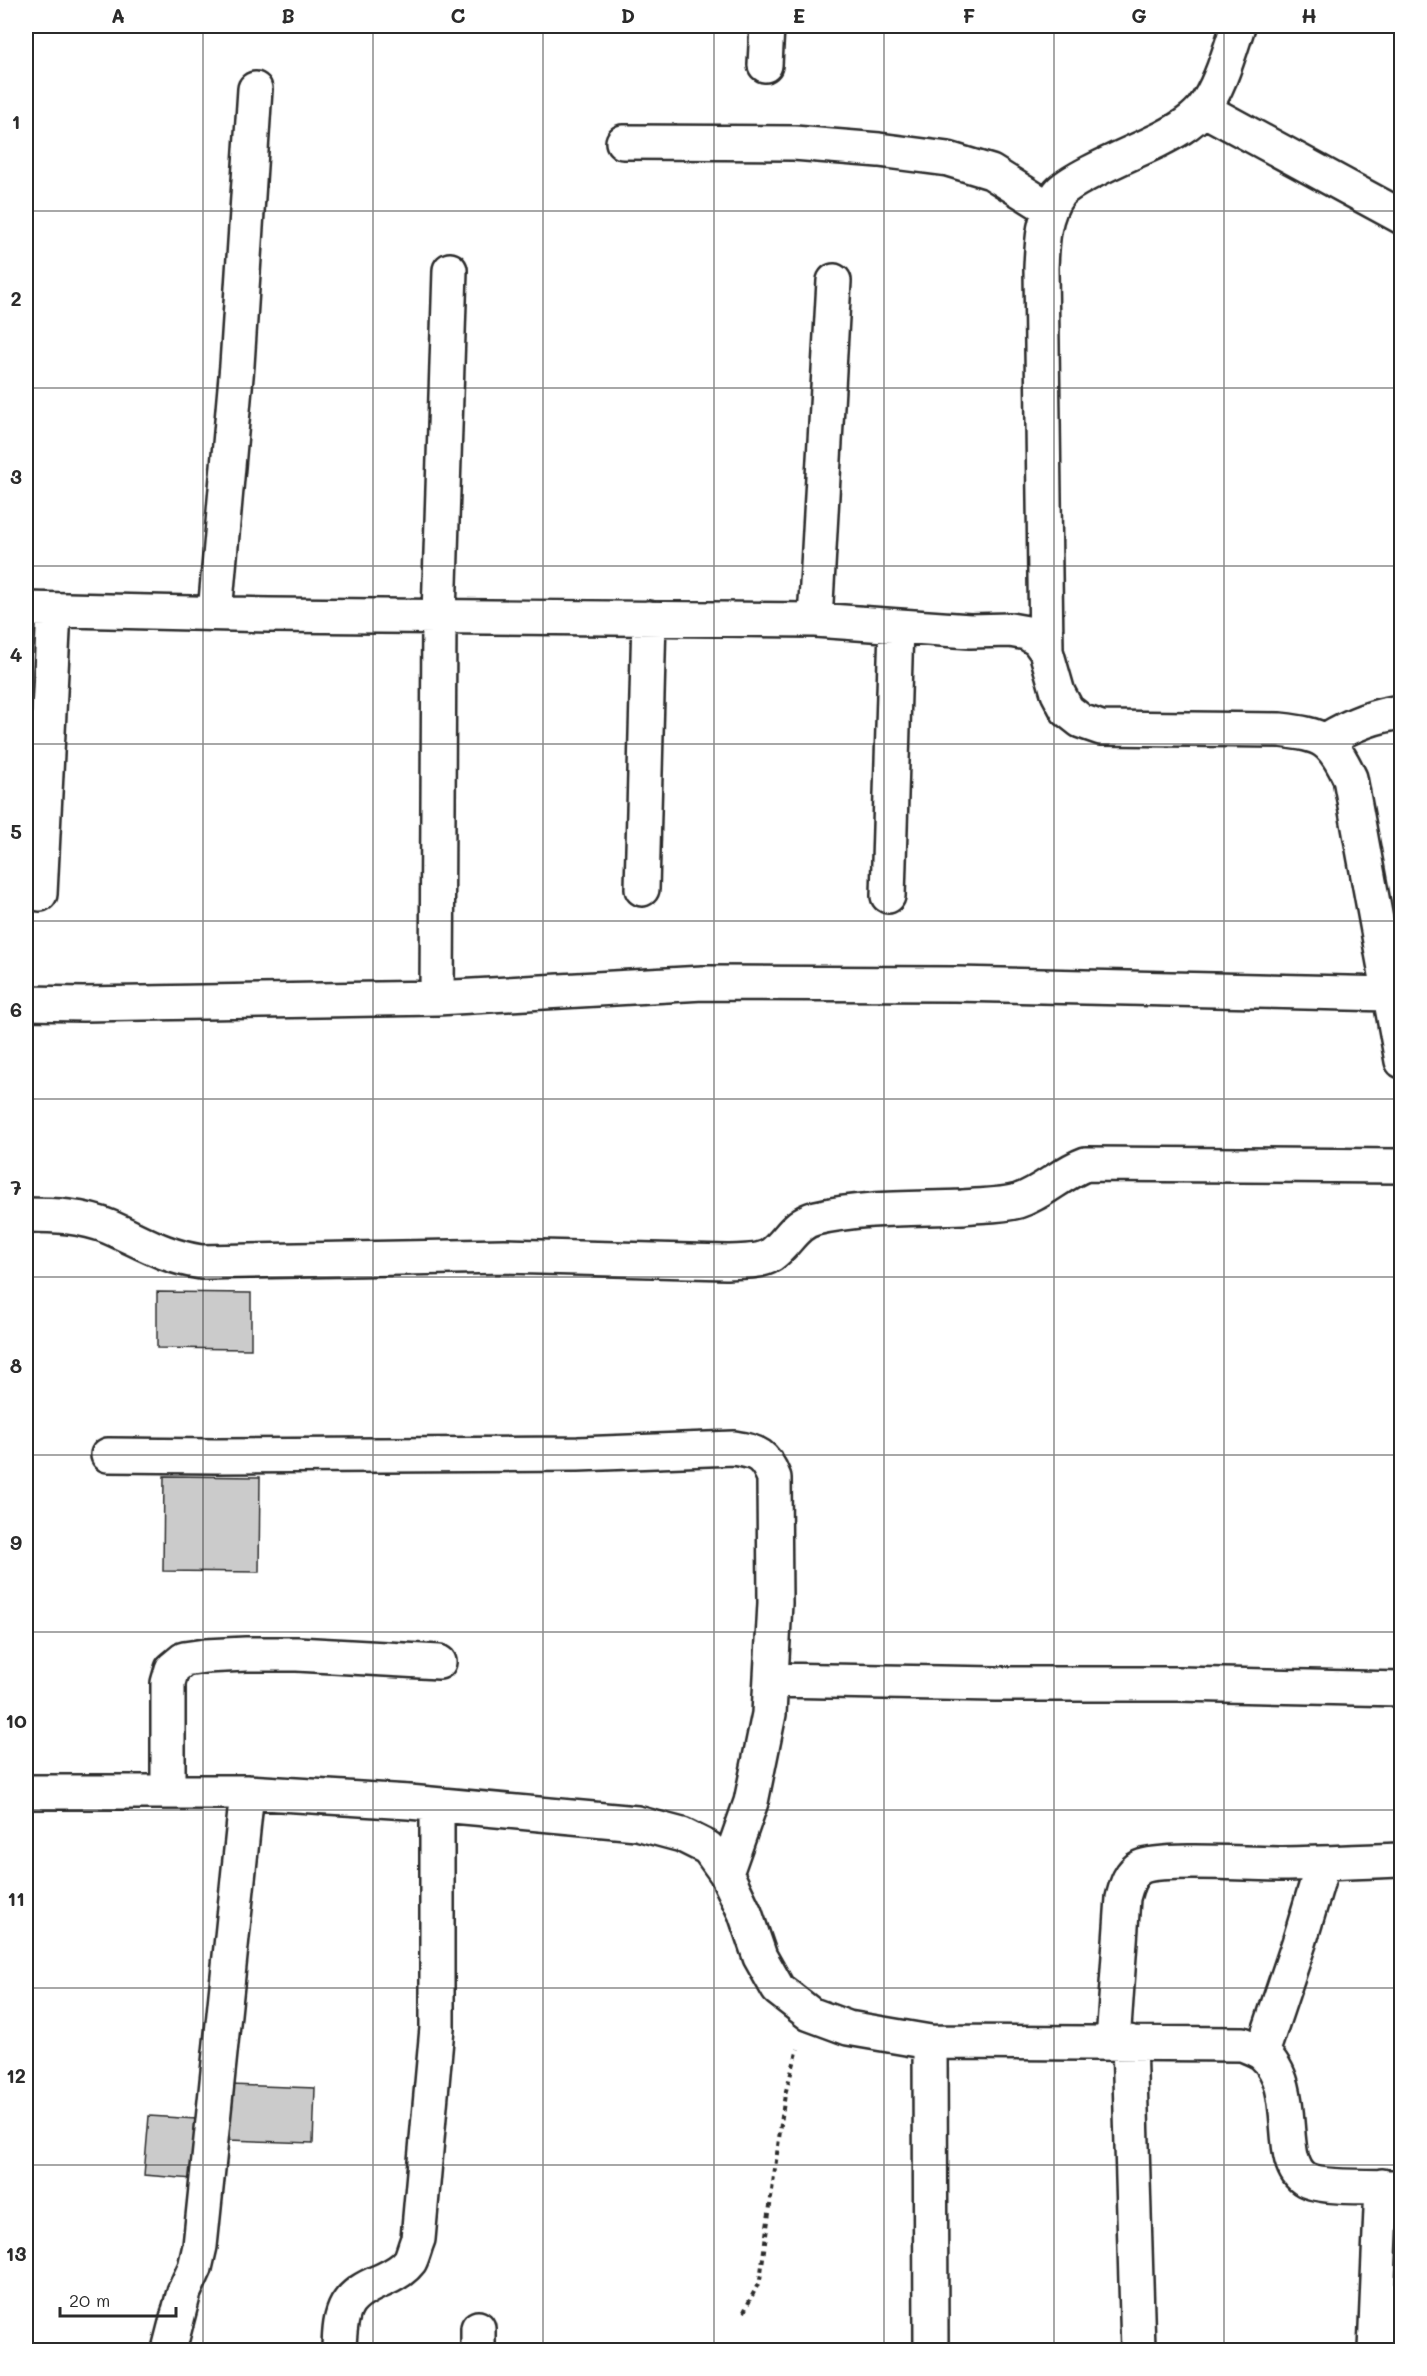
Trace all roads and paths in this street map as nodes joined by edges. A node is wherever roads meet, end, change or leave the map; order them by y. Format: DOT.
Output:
graph roads {
  1 [pos="767,26"];
  2 [pos="1238,26"];
  3 [pos="765,65"];
  4 [pos="255,89"];
  5 [pos="1203,109"];
  6 [pos="622,142"];
  7 [pos="1050,209"];
  8 [pos="1401,217"];
  9 [pos="450,270"];
  10 [pos="834,282"];
  11 [pos="40,610"];
  12 [pos="215,613"];
  13 [pos="439,615"];
  14 [pos="649,618"];
  15 [pos="815,620"];
  16 [pos="896,626"];
  17 [pos="1046,651"];
  18 [pos="1401,712"];
  19 [pos="1326,740"];
  20 [pos="642,889"];
  21 [pos="40,894"];
  22 [pos="888,896"];
  23 [pos="1389,994"];
  24 [pos="437,998"];
  25 [pos="26,1003"];
  26 [pos="1401,1062"];
  27 [pos="1401,1166"];
  28 [pos="26,1215"];
  29 [pos="108,1455"];
  30 [pos="439,1662"];
  31 [pos="772,1680"];
  32 [pos="1401,1689"];
  33 [pos="168,1791"];
  34 [pos="26,1792"];
  35 [pos="248,1792"];
  36 [pos="437,1805"];
  37 [pos="1401,1860"];
  38 [pos="1323,1863"];
  39 [pos="726,1873"];
  40 [pos="810,2014"];
  41 [pos="930,2042"];
  42 [pos="1121,2042"];
  43 [pos="1262,2053"];
  44 [pos="1391,2187"];
  45 [pos="744,2312"];
  46 [pos="169,2350"];
  47 [pos="339,2350"];
  48 [pos="931,2350"];
  49 [pos="1138,2350"];
  50 [pos="1375,2350"];
  1 -- 3 [label="street"];
  2 -- 5 [label="street"];
  4 -- 12 [label="street"];
  5 -- 7 [label="street"];
  5 -- 8 [label="street"];
  6 -- 7 [label="street"];
  7 -- 17 [label="street"];
  9 -- 13 [label="street"];
  10 -- 15 [label="street"];
  11 -- 12 [label="street"];
  11 -- 21 [label="street"];
  12 -- 13 [label="street"];
  13 -- 14 [label="street"];
  13 -- 24 [label="street"];
  14 -- 15 [label="street"];
  14 -- 20 [label="street"];
  15 -- 16 [label="street"];
  16 -- 17 [label="street"];
  16 -- 22 [label="street"];
  17 -- 19 [label="street"];
  18 -- 19 [label="street"];
  19 -- 23 [label="street"];
  23 -- 24 [label="street"];
  23 -- 26 [label="street"];
  24 -- 25 [label="street"];
  27 -- 28 [label="street"];
  29 -- 31 [label="street"];
  30 -- 33 [label="street"];
  31 -- 32 [label="street"];
  31 -- 39 [label="street"];
  33 -- 34 [label="street"];
  33 -- 35 [label="street"];
  35 -- 36 [label="street"];
  35 -- 46 [label="street"];
  36 -- 39 [label="street"];
  36 -- 47 [label="street"];
  37 -- 38 [label="street"];
  38 -- 42 [label="street"];
  38 -- 43 [label="street"];
  39 -- 40 [label="street"];
  40 -- 41 [label="street"];
  40 -- 45 [label="path"];
  41 -- 42 [label="street"];
  41 -- 48 [label="street"];
  42 -- 43 [label="street"];
  42 -- 49 [label="street"];
  43 -- 44 [label="street"];
  44 -- 50 [label="street"];
}
